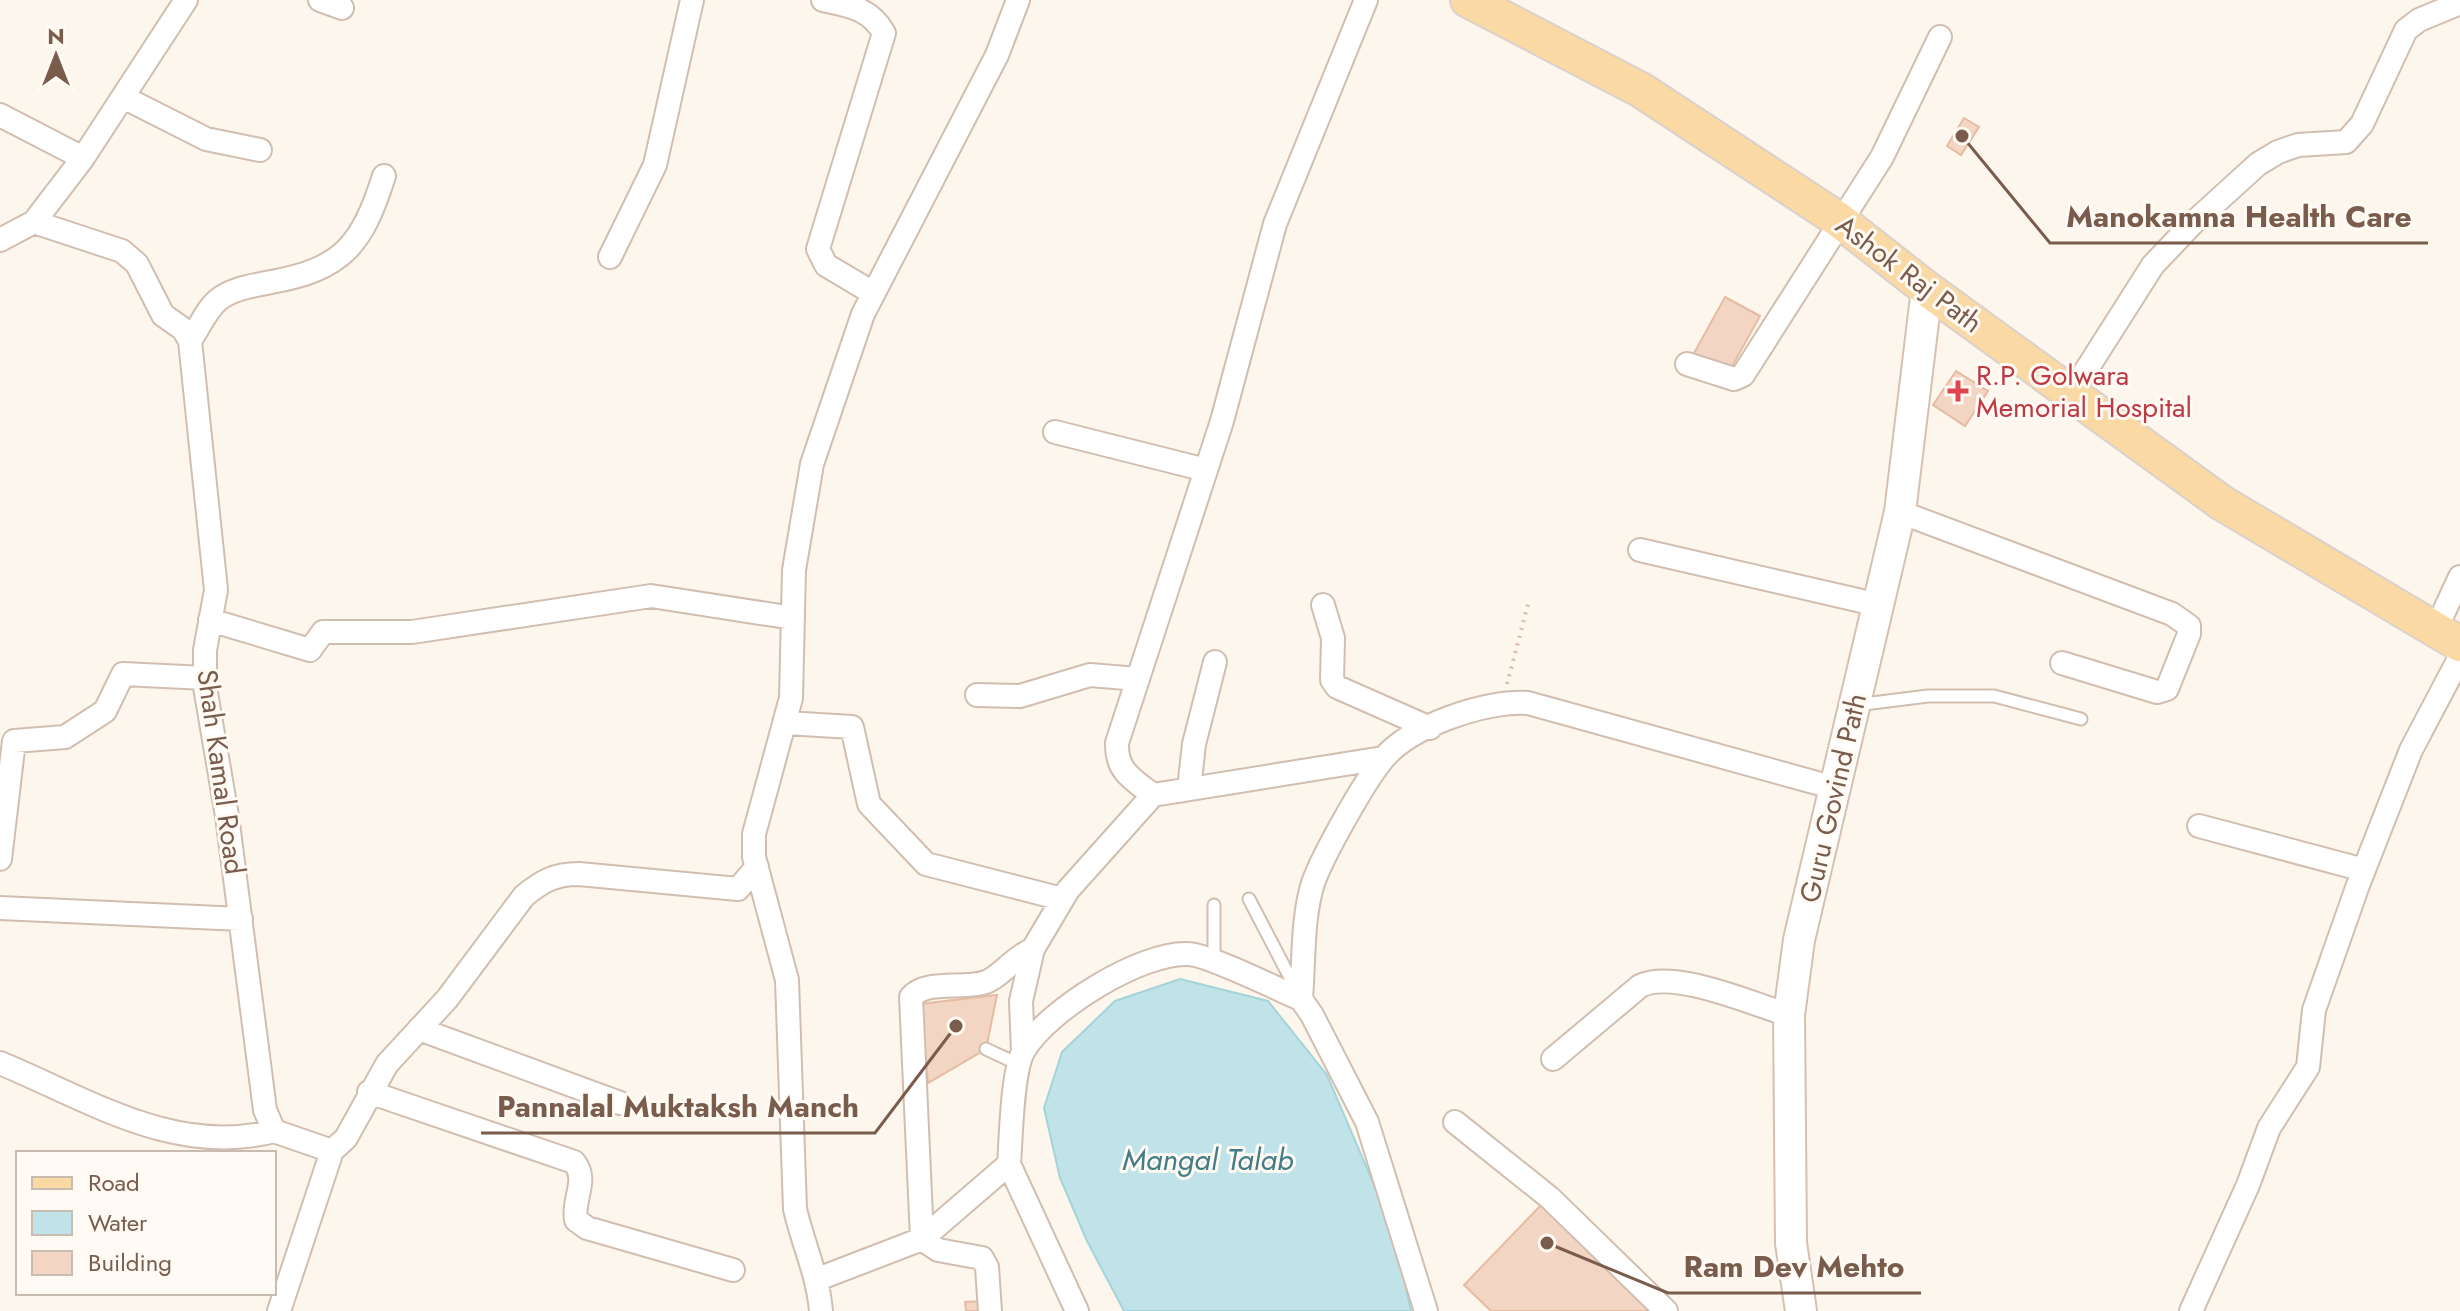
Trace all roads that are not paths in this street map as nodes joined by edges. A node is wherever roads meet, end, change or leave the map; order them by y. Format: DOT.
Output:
graph roads {
  1 [pos="186,0"];
  2 [pos="320,0"];
  3 [pos="692,0"];
  4 [pos="823,0"];
  5 [pos="1018,0"];
  6 [pos="1366,0"];
  7 [pos="1468,0"];
  8 [pos="2460,3"];
  9 [pos="342,8"];
  10 [pos="1508,9"];
  11 [pos="1940,37"];
  12 [pos="123,97"];
  13 [pos="0,115"];
  14 [pos="260,150"];
  15 [pos="83,158"];
  16 [pos="384,176"];
  17 [pos="1839,220"];
  18 [pos="34,222"];
  19 [pos="0,240"];
  20 [pos="610,257"];
  21 [pos="1927,289"];
  22 [pos="873,293"];
  23 [pos="190,341"];
  24 [pos="1687,364"];
  25 [pos="2071,394"];
  26 [pos="1055,432"];
  27 [pos="1206,470"];
  28 [pos="1900,512"];
  29 [pos="1640,550"];
  30 [pos="2460,577"];
  31 [pos="1323,605"];
  32 [pos="1879,605"];
  33 [pos="793,618"];
  34 [pos="210,620"];
  35 [pos="2448,638"];
  36 [pos="2460,657"];
  37 [pos="1215,662"];
  38 [pos="2062,663"];
  39 [pos="205,678"];
  40 [pos="1138,679"];
  41 [pos="977,695"];
  42 [pos="1855,705"];
  43 [pos="2081,719"];
  44 [pos="786,723"];
  45 [pos="1430,728"];
  46 [pos="1383,758"];
  47 [pos="1835,788"];
  48 [pos="1189,789"];
  49 [pos="1153,795"];
  50 [pos="2199,826"];
  51 [pos="0,859"];
  52 [pos="757,867"];
  53 [pos="2364,870"];
  54 [pos="1062,899"];
  55 [pos="1249,899"];
  56 [pos="1214,905"];
  57 [pos="0,908"];
  58 [pos="241,919"];
  59 [pos="1033,949"];
  60 [pos="1214,963"];
  61 [pos="1301,999"];
  62 [pos="1789,1015"];
  63 [pos="419,1029"];
  64 [pos="986,1049"];
  65 [pos="1022,1058"];
  66 [pos="1553,1059"];
  67 [pos="0,1063"];
  68 [pos="369,1092"];
  69 [pos="620,1103"];
  70 [pos="1455,1122"];
  71 [pos="274,1131"];
  72 [pos="332,1151"];
  73 [pos="1009,1164"];
  74 [pos="922,1239"];
  75 [pos="733,1270"];
  76 [pos="818,1279"];
  77 [pos="279,1311"];
  78 [pos="821,1311"];
  79 [pos="990,1311"];
  80 [pos="1077,1311"];
  81 [pos="1426,1311"];
  82 [pos="1666,1311"];
  83 [pos="1801,1311"];
  84 [pos="2191,1311"];
  1 -- 12 [label="street"];
  2 -- 9 [label="street"];
  3 -- 20 [label="street"];
  4 -- 22 [label="street"];
  5 -- 22 [label="street"];
  6 -- 27 [label="street"];
  7 -- 10 [label="main road, Ashok Raj Path"];
  8 -- 25 [label="street"];
  10 -- 17 [label="main road, Ashok Raj Path"];
  11 -- 17 [label="street"];
  12 -- 14 [label="street"];
  12 -- 15 [label="street"];
  13 -- 15 [label="street"];
  15 -- 18 [label="street"];
  16 -- 23 [label="street"];
  17 -- 21 [label="main road, Ashok Raj Path"];
  17 -- 24 [label="street"];
  18 -- 19 [label="street"];
  18 -- 23 [label="street"];
  21 -- 25 [label="main road, Ashok Raj Path"];
  21 -- 28 [label="street, Guru Govind Path"];
  22 -- 33 [label="street"];
  23 -- 34 [label="street, Shah Kamal Road"];
  25 -- 35 [label="main road, Ashok Raj Path"];
  26 -- 27 [label="street"];
  27 -- 40 [label="street"];
  28 -- 32 [label="street, Guru Govind Path"];
  28 -- 38 [label="street"];
  29 -- 32 [label="street"];
  30 -- 35 [label="street"];
  31 -- 45 [label="street"];
  32 -- 42 [label="street, Guru Govind Path"];
  33 -- 34 [label="street"];
  33 -- 44 [label="street"];
  34 -- 39 [label="street, Shah Kamal Road"];
  36 -- 53 [label="street"];
  37 -- 48 [label="street"];
  39 -- 51 [label="street"];
  39 -- 58 [label="street, Shah Kamal Road"];
  40 -- 41 [label="street"];
  40 -- 49 [label="street"];
  42 -- 43 [label="lane"];
  42 -- 47 [label="street, Guru Govind Path"];
  44 -- 52 [label="street"];
  44 -- 54 [label="street"];
  45 -- 46 [label="street"];
  45 -- 47 [label="street"];
  46 -- 48 [label="street"];
  46 -- 61 [label="street"];
  47 -- 62 [label="street, Guru Govind Path"];
  48 -- 49 [label="street"];
  49 -- 54 [label="street"];
  50 -- 53 [label="street"];
  52 -- 63 [label="street"];
  52 -- 76 [label="street"];
  53 -- 84 [label="street"];
  54 -- 59 [label="street"];
  55 -- 61 [label="lane"];
  56 -- 60 [label="lane"];
  57 -- 58 [label="street"];
  58 -- 71 [label="street, Shah Kamal Road"];
  59 -- 65 [label="street"];
  59 -- 74 [label="street"];
  60 -- 61 [label="street"];
  60 -- 65 [label="street"];
  61 -- 81 [label="street"];
  62 -- 66 [label="street"];
  62 -- 83 [label="street, Guru Govind Path"];
  63 -- 68 [label="street"];
  63 -- 69 [label="street"];
  64 -- 65 [label="lane"];
  65 -- 73 [label="street"];
  67 -- 71 [label="street"];
  68 -- 72 [label="street"];
  68 -- 75 [label="street"];
  70 -- 82 [label="street"];
  71 -- 72 [label="street"];
  72 -- 77 [label="street"];
  73 -- 74 [label="street"];
  73 -- 80 [label="street"];
  74 -- 76 [label="street"];
  74 -- 79 [label="street"];
  76 -- 78 [label="street"];
}
